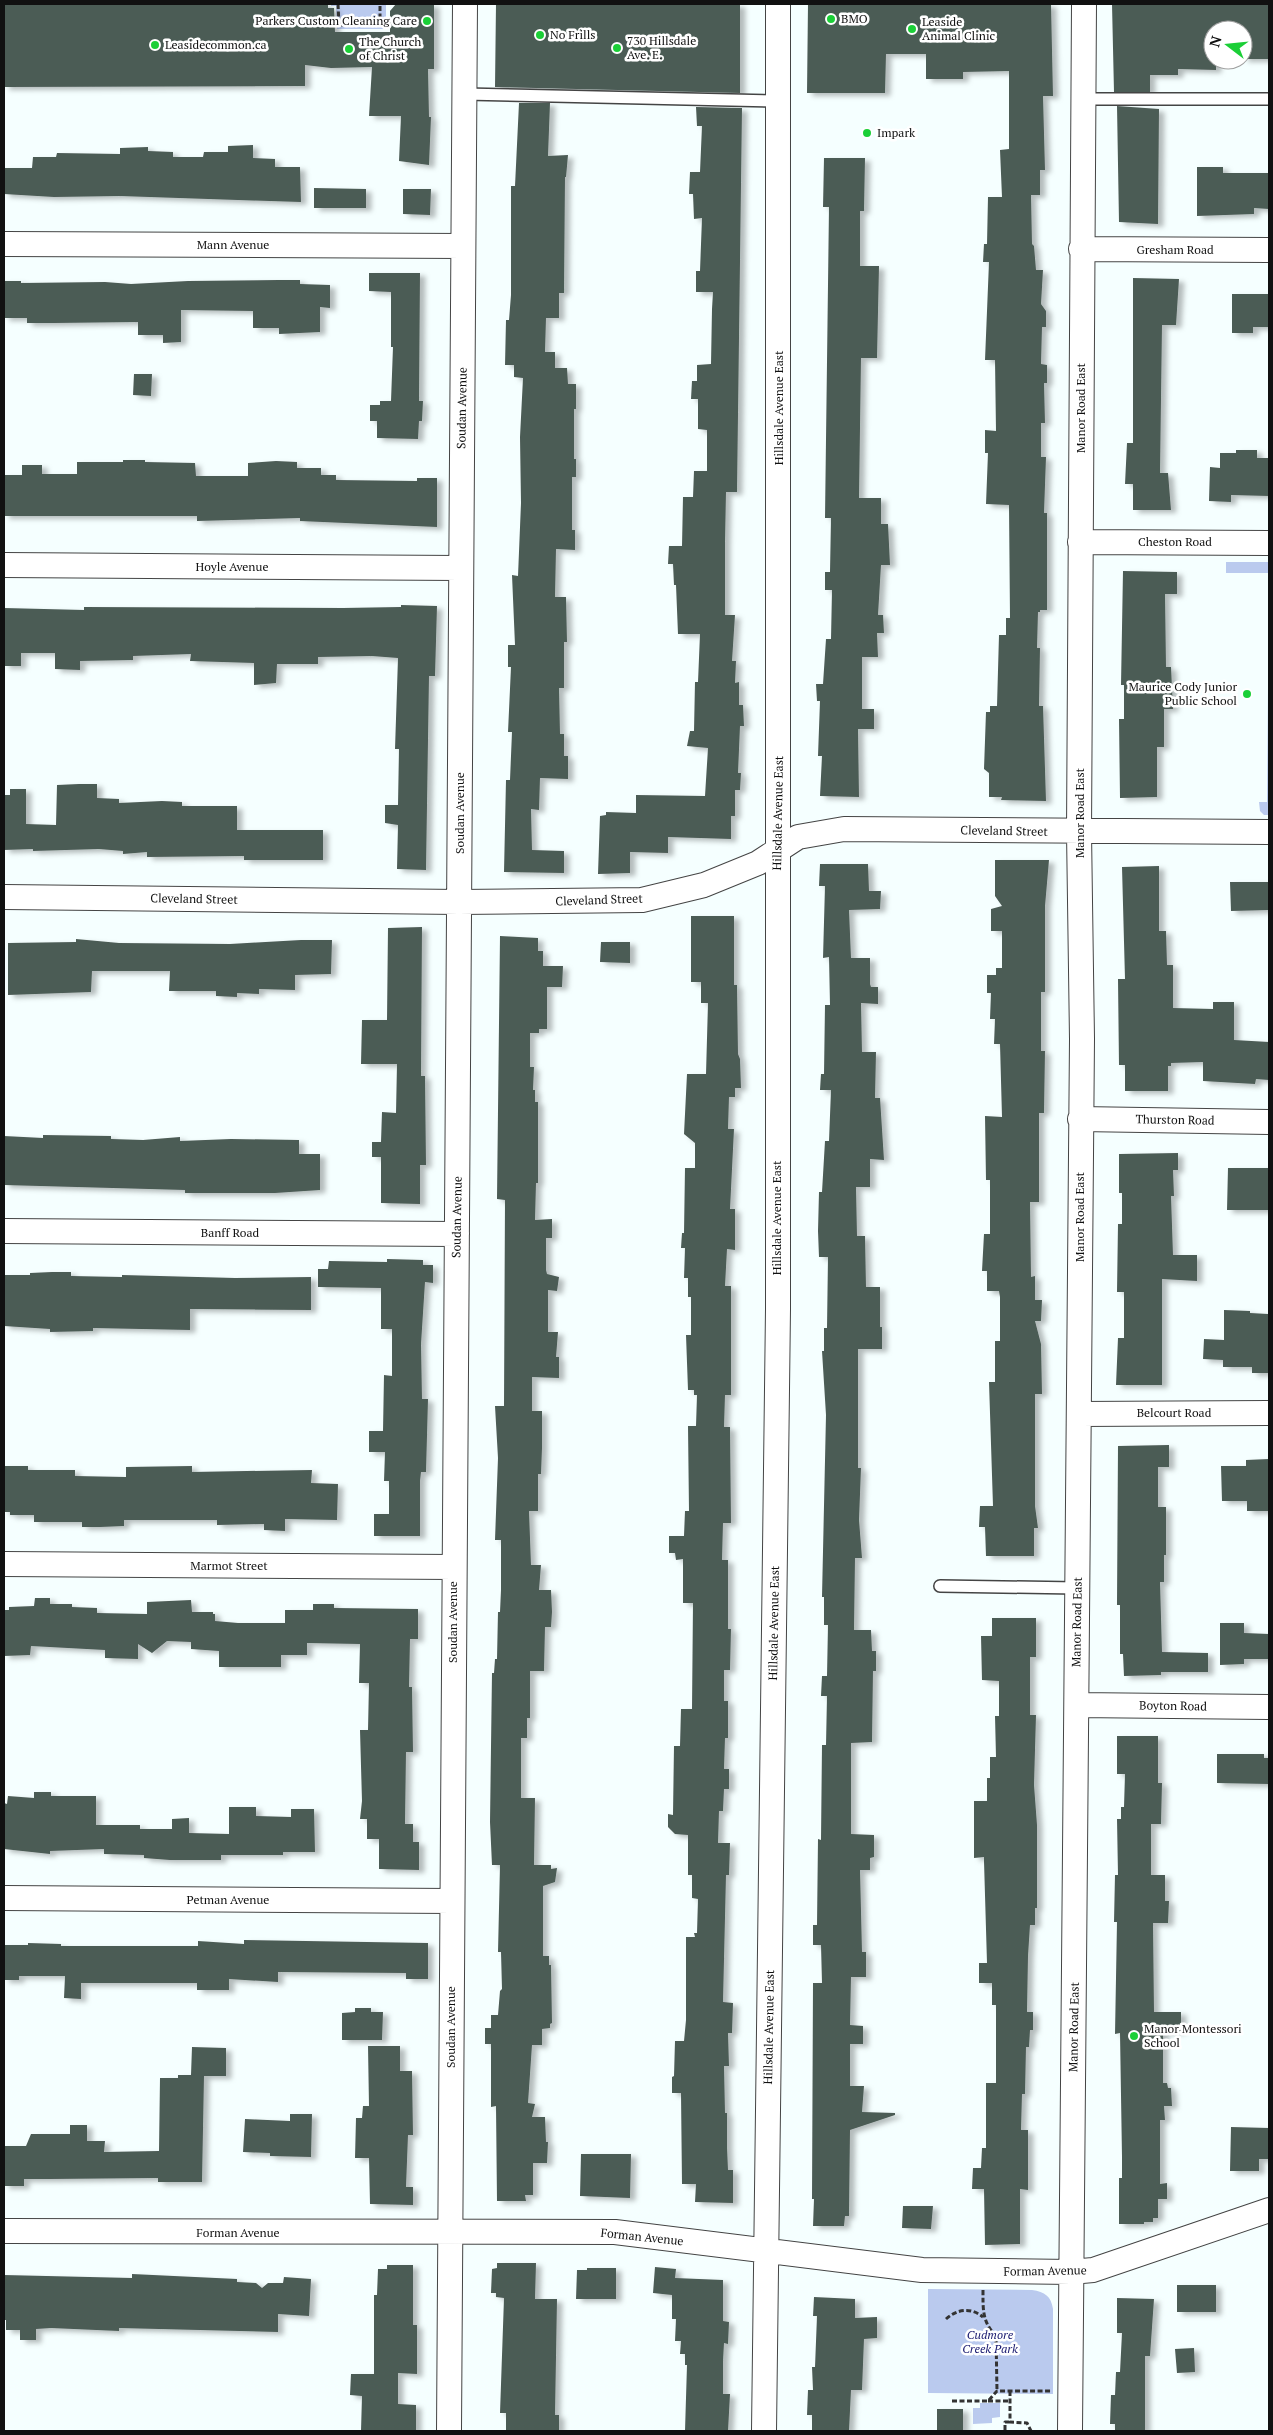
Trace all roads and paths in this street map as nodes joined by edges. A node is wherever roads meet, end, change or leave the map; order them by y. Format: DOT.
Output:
graph roads {
  1 [pos="338,4"];
  2 [pos="380,4"];
  3 [pos="464,4"];
  4 [pos="778,4"];
  5 [pos="1084,4"];
  6 [pos="465,94"];
  7 [pos="1082,99"];
  8 [pos="1269,99"];
  9 [pos="778,101"];
  10 [pos="4,244"];
  11 [pos="463,246"];
  12 [pos="1081,249"];
  13 [pos="1269,250"];
  14 [pos="1080,542"];
  15 [pos="1269,543"];
  16 [pos="4,565"];
  17 [pos="460,568"];
  18 [pos="1079,832"];
  19 [pos="1269,832"];
  20 [pos="778,849"];
  21 [pos="4,897"];
  22 [pos="459,902"];
  23 [pos="1080,1119"];
  24 [pos="1269,1122"];
  25 [pos="4,1231"];
  26 [pos="457,1234"];
  27 [pos="1079,1414"];
  28 [pos="1269,1414"];
  29 [pos="4,1564"];
  30 [pos="454,1567"];
  31 [pos="940,1586"];
  32 [pos="1077,1588"];
  33 [pos="1077,1705"];
  34 [pos="1269,1707"];
  35 [pos="4,1898"];
  36 [pos="452,1901"];
  37 [pos="1269,2210"];
  38 [pos="4,2231"];
  39 [pos="450,2234"];
  40 [pos="767,2252"];
  41 [pos="1071,2272"];
  42 [pos="984,2287"];
  43 [pos="983,2317"];
  44 [pos="946,2319"];
  45 [pos="1010,2391"];
  46 [pos="1056,2391"];
  47 [pos="997,2392"];
  48 [pos="1010,2400"];
  49 [pos="952,2401"];
  50 [pos="988,2401"];
  51 [pos="1010,2422"];
  52 [pos="1005,2430"];
  53 [pos="449,2431"];
  54 [pos="764,2431"];
  55 [pos="1031,2431"];
  56 [pos="1070,2431"];
  1 -- 2 [label="path"];
  3 -- 6 [label="street, Soudan Avenue"];
  4 -- 9 [label="street, Hillsdale Avenue East"];
  5 -- 7 [label="street, Manor Road East"];
  6 -- 9 [label="lane"];
  6 -- 11 [label="street, Soudan Avenue"];
  7 -- 8 [label="lane"];
  7 -- 12 [label="street, Manor Road East"];
  9 -- 20 [label="street, Hillsdale Avenue East"];
  10 -- 11 [label="street, Mann Avenue"];
  11 -- 17 [label="street, Soudan Avenue"];
  12 -- 13 [label="street, Gresham Road"];
  12 -- 14 [label="street, Manor Road East"];
  14 -- 15 [label="street, Cheston Road"];
  14 -- 18 [label="street, Manor Road East"];
  16 -- 17 [label="street, Hoyle Avenue"];
  17 -- 22 [label="street, Soudan Avenue"];
  18 -- 19 [label="street, Cleveland Street"];
  18 -- 20 [label="street, Cleveland Street"];
  18 -- 23 [label="street, Manor Road East"];
  20 -- 22 [label="street, Cleveland Street"];
  20 -- 40 [label="street, Hillsdale Avenue East"];
  21 -- 22 [label="street, Cleveland Street"];
  22 -- 26 [label="street, Soudan Avenue"];
  23 -- 24 [label="street, Thurston Road"];
  23 -- 27 [label="street, Manor Road East"];
  25 -- 26 [label="street, Banff Road"];
  26 -- 30 [label="street, Soudan Avenue"];
  27 -- 28 [label="street, Belcourt Road"];
  27 -- 32 [label="street, Manor Road East"];
  29 -- 30 [label="street, Marmot Street"];
  30 -- 36 [label="street, Soudan Avenue"];
  31 -- 32 [label="lane"];
  32 -- 33 [label="street, Manor Road East"];
  33 -- 34 [label="street, Boyton Road"];
  33 -- 41 [label="street, Manor Road East"];
  35 -- 36 [label="street, Petman Avenue"];
  36 -- 39 [label="street, Soudan Avenue"];
  37 -- 41 [label="street, Forman Avenue"];
  38 -- 39 [label="street, Forman Avenue"];
  39 -- 40 [label="street, Forman Avenue"];
  39 -- 53 [label="street, Soudan Avenue"];
  40 -- 41 [label="street, Forman Avenue"];
  40 -- 54 [label="street, Hillsdale Avenue East"];
  41 -- 56 [label="street, Manor Road East"];
  42 -- 43 [label="path"];
  43 -- 44 [label="path"];
  43 -- 47 [label="path"];
  45 -- 46 [label="path"];
  45 -- 47 [label="path"];
  45 -- 48 [label="path"];
  47 -- 50 [label="path"];
  48 -- 50 [label="path"];
  48 -- 51 [label="path"];
  49 -- 50 [label="path"];
  51 -- 52 [label="path"];
  51 -- 55 [label="path"];
}
